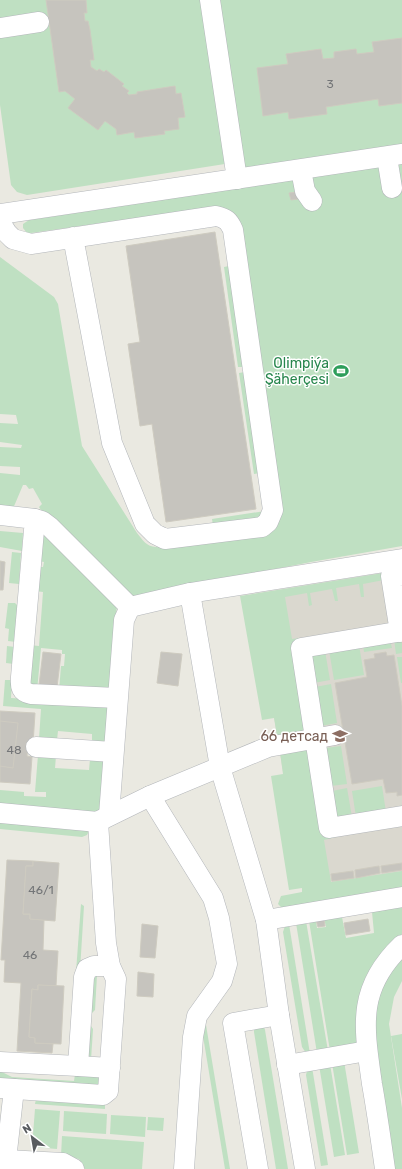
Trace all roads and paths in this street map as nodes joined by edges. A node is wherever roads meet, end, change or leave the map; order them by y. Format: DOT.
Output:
graph roads {
  1 [pos="210,0"];
  2 [pos="39,22"];
  3 [pos="0,28"];
  4 [pos="394,156"];
  5 [pos="301,170"];
  6 [pos="237,179"];
  7 [pos="392,188"];
  8 [pos="312,201"];
  9 [pos="0,214"];
  10 [pos="0,222"];
  11 [pos="73,237"];
  12 [pos="0,515"];
  13 [pos="35,519"];
  14 [pos="402,559"];
  15 [pos="402,574"];
  16 [pos="190,593"];
  17 [pos="130,607"];
  18 [pos="401,632"];
  19 [pos="117,698"];
  20 [pos="335,735"];
  21 [pos="315,738"];
  22 [pos="36,747"];
  23 [pos="113,752"];
  24 [pos="220,767"];
  25 [pos="150,796"];
  26 [pos="0,813"];
  27 [pos="402,816"];
  28 [pos="103,818"];
  29 [pos="402,898"];
  30 [pos="266,920"];
  31 [pos="402,945"];
  32 [pos="110,966"];
  33 [pos="279,1015"];
  34 [pos="80,1020"];
  35 [pos="113,1021"];
  36 [pos="367,1051"];
  37 [pos="0,1062"];
  38 [pos="287,1065"];
  39 [pos="78,1066"];
  40 [pos="110,1068"];
  41 [pos="7,1089"];
  42 [pos="6,1164"];
  43 [pos="74,1169"];
  44 [pos="184,1169"];
  45 [pos="258,1169"];
  46 [pos="305,1169"];
  47 [pos="385,1169"];
  1 -- 6 [label="street"];
  2 -- 3 [label="street"];
  4 -- 5 [label="street"];
  4 -- 7 [label="street"];
  5 -- 6 [label="street"];
  5 -- 8 [label="street"];
  6 -- 9 [label="street"];
  10 -- 11 [label="street"];
  11 -- 11 [label="street"];
  12 -- 13 [label="street"];
  13 -- 17 [label="street"];
  13 -- 19 [label="street"];
  14 -- 16 [label="street"];
  15 -- 18 [label="street"];
  16 -- 17 [label="street"];
  16 -- 24 [label="street"];
  17 -- 19 [label="street"];
  18 -- 21 [label="street"];
  19 -- 23 [label="street"];
  20 -- 21 [label="street"];
  21 -- 24 [label="street"];
  21 -- 27 [label="street"];
  22 -- 23 [label="street"];
  23 -- 28 [label="street"];
  24 -- 25 [label="street"];
  24 -- 30 [label="street"];
  25 -- 28 [label="street"];
  25 -- 44 [label="street"];
  26 -- 28 [label="street"];
  28 -- 32 [label="street"];
  29 -- 30 [label="street"];
  30 -- 33 [label="street"];
  31 -- 36 [label="street"];
  32 -- 34 [label="street"];
  32 -- 35 [label="street"];
  33 -- 38 [label="street"];
  33 -- 45 [label="street"];
  34 -- 35 [label="street"];
  34 -- 39 [label="street"];
  35 -- 40 [label="street"];
  36 -- 38 [label="street"];
  36 -- 47 [label="street"];
  37 -- 39 [label="street"];
  38 -- 46 [label="street"];
  39 -- 40 [label="street"];
  40 -- 41 [label="street"];
  41 -- 42 [label="street"];
  42 -- 43 [label="street"];
}
